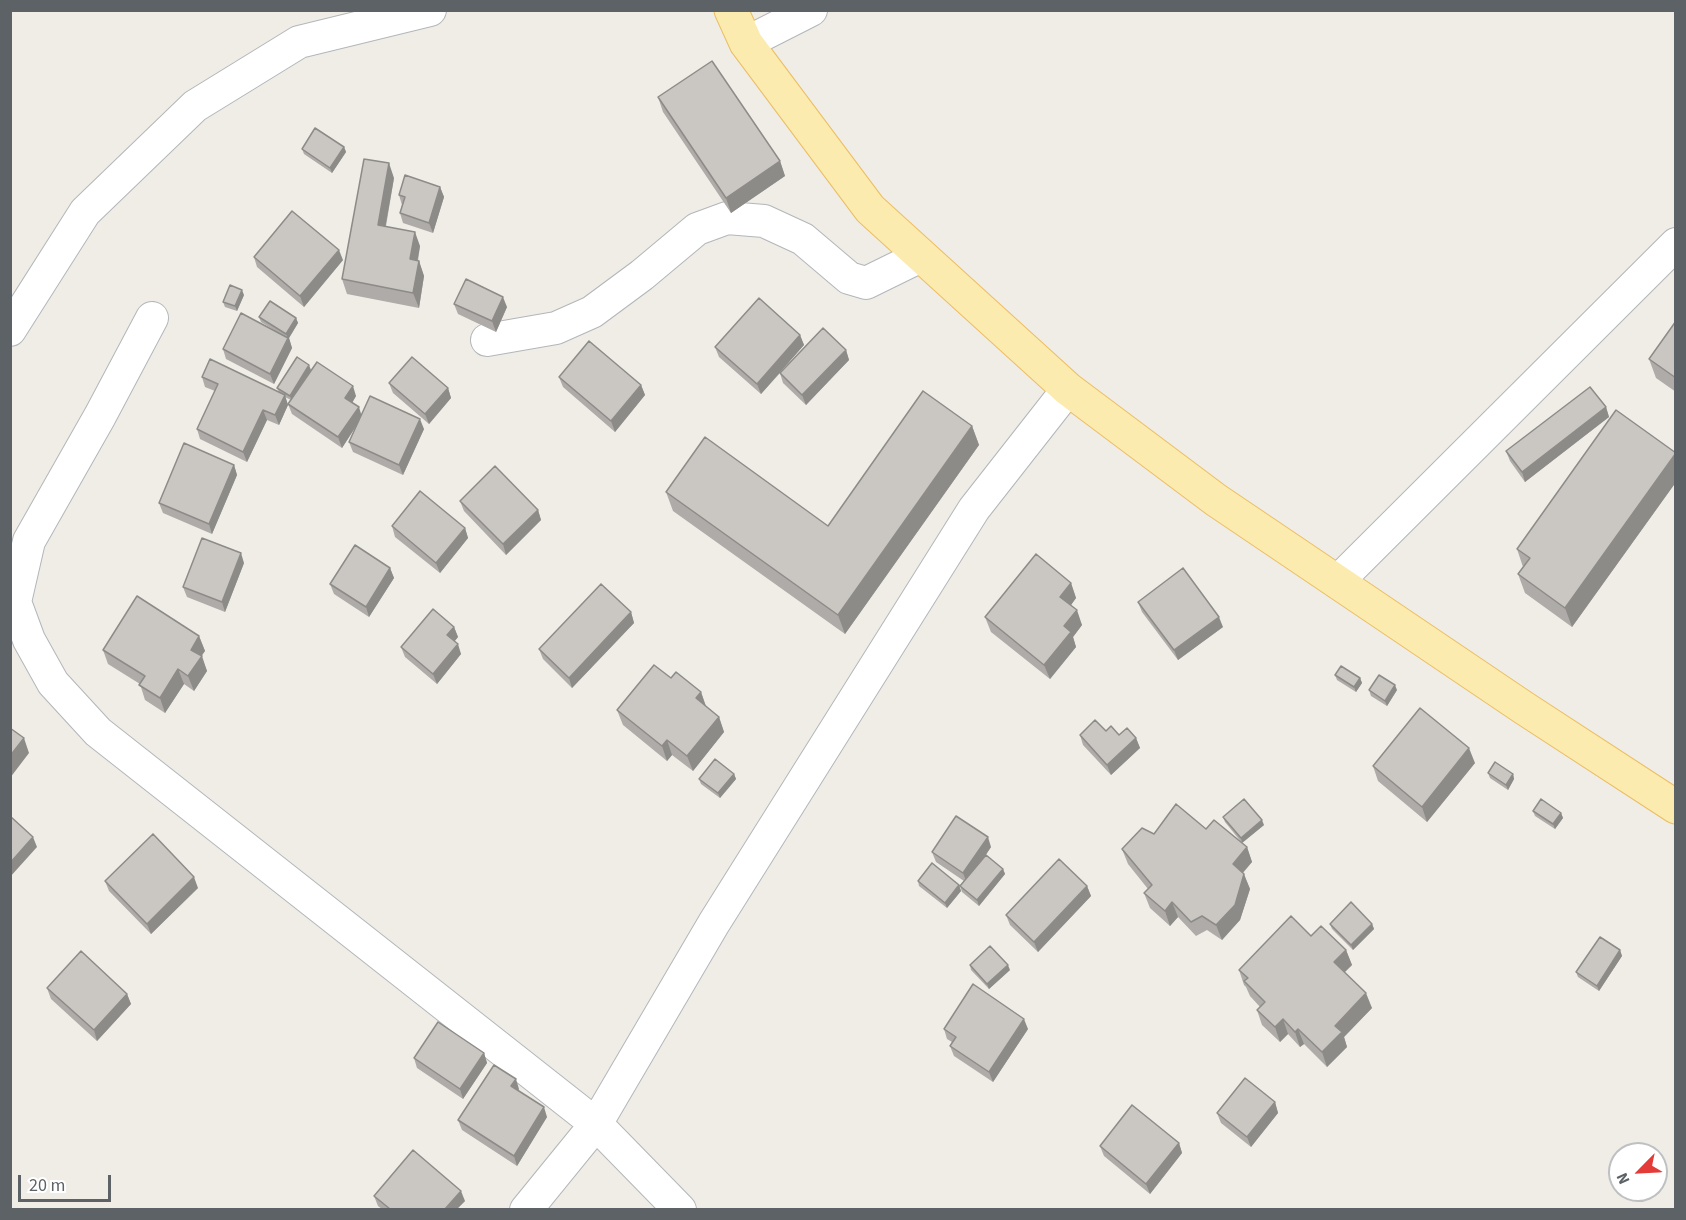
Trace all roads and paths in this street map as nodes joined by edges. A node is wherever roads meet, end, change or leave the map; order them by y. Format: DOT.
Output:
graph roads {
  1 [pos="430,10"];
  2 [pos="731,10"];
  3 [pos="812,10"];
  4 [pos="746,43"];
  5 [pos="1676,244"];
  6 [pos="921,256"];
  7 [pos="152,318"];
  8 [pos="10,330"];
  9 [pos="487,340"];
  10 [pos="1068,389"];
  11 [pos="1337,582"];
  12 [pos="1676,807"];
  13 [pos="596,1124"];
  14 [pos="525,1209"];
  15 [pos="680,1209"];
  1 -- 8 [label="street"];
  2 -- 4 [label="main road"];
  3 -- 4 [label="street"];
  4 -- 6 [label="main road"];
  5 -- 11 [label="street"];
  6 -- 9 [label="street"];
  6 -- 10 [label="main road"];
  7 -- 13 [label="street"];
  10 -- 11 [label="main road"];
  10 -- 13 [label="street"];
  11 -- 12 [label="main road"];
  13 -- 14 [label="street"];
  13 -- 15 [label="street"];
}
